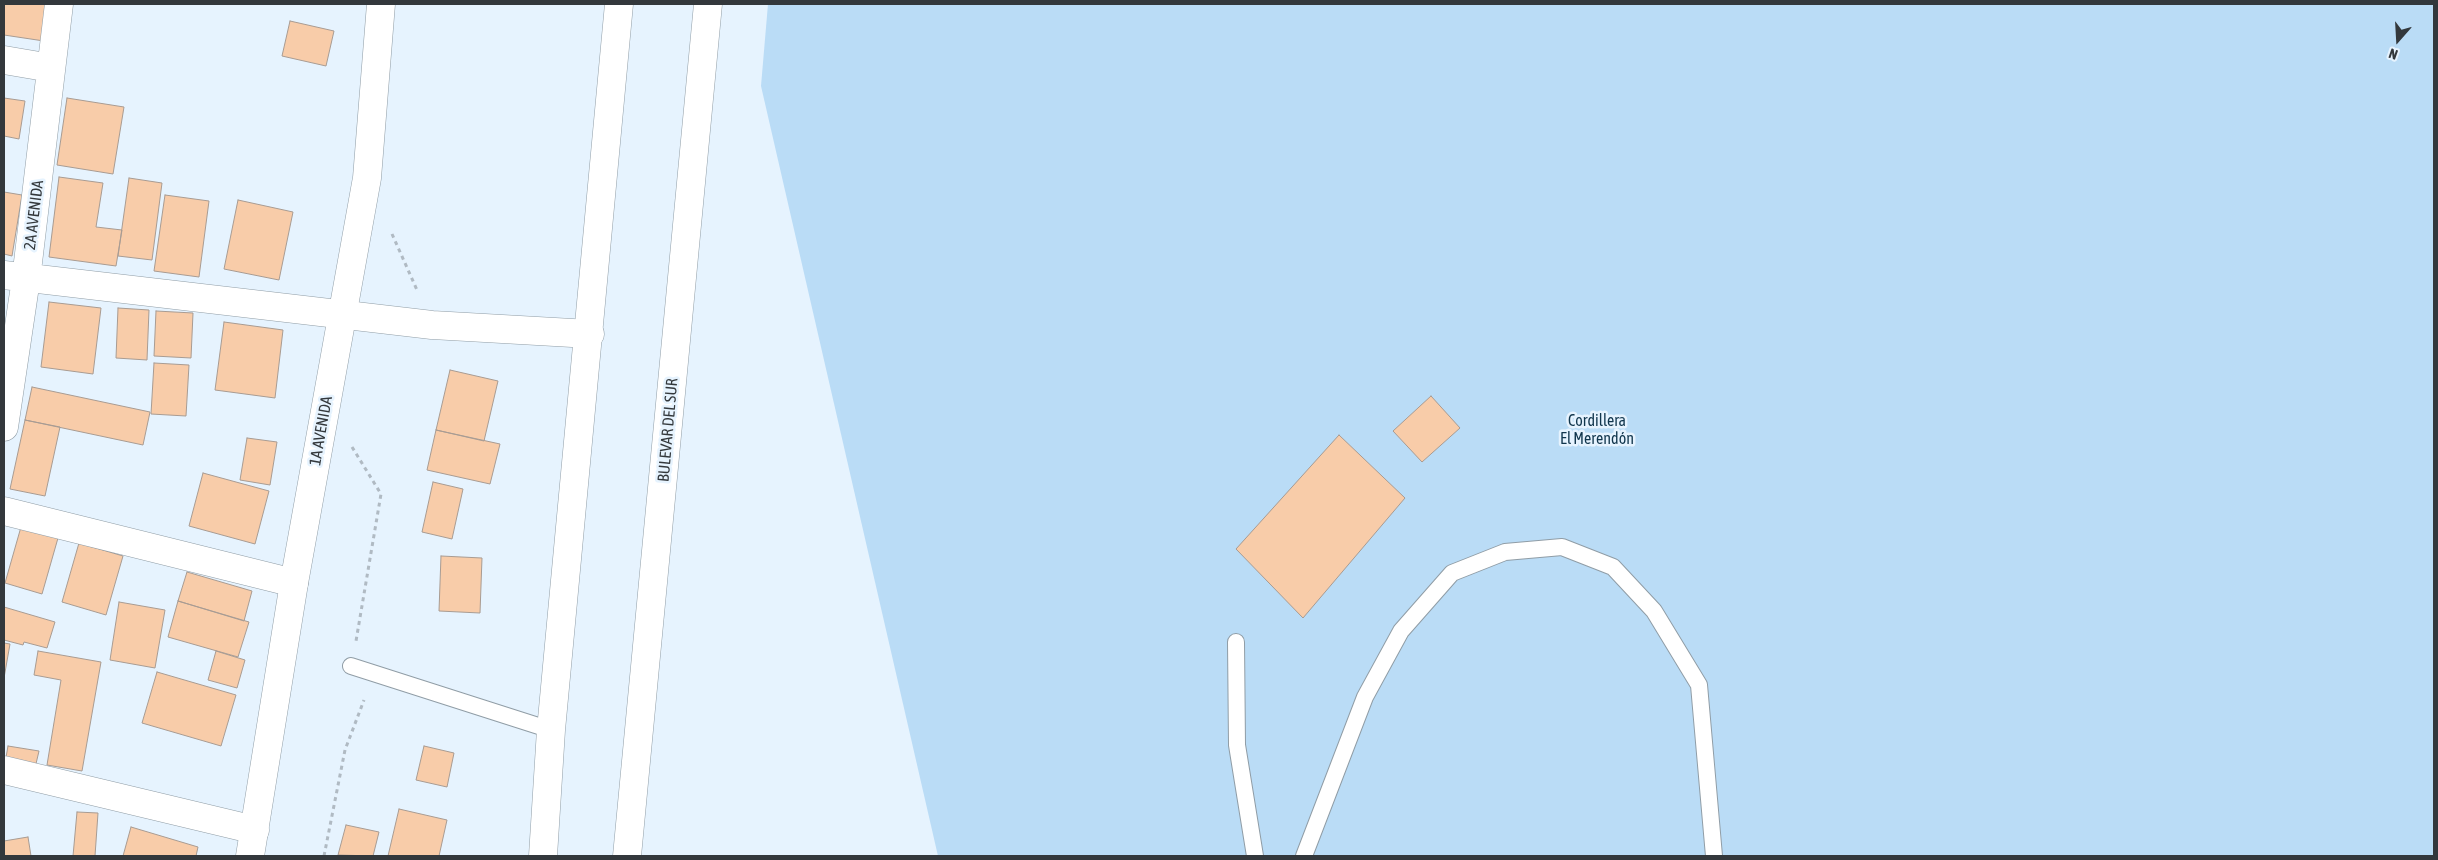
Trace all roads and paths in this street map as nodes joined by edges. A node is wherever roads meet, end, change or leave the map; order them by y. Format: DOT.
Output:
graph roads {
  1 [pos="59,4"];
  2 [pos="380,4"];
  3 [pos="619,4"];
  4 [pos="708,4"];
  5 [pos="4,60"];
  6 [pos="51,68"];
  7 [pos="390,230"];
  8 [pos="15,277"];
  9 [pos="342,315"];
  10 [pos="432,325"];
  11 [pos="590,334"];
  12 [pos="326,404"];
  13 [pos="4,426"];
  14 [pos="4,511"];
  15 [pos="294,583"];
  16 [pos="1236,642"];
  17 [pos="351,666"];
  18 [pos="374,674"];
  19 [pos="552,730"];
  20 [pos="4,770"];
  21 [pos="255,830"];
  22 [pos="250,856"];
  23 [pos="324,856"];
  24 [pos="543,856"];
  25 [pos="628,856"];
  26 [pos="1255,856"];
  27 [pos="1304,856"];
  28 [pos="1714,856"];
  1 -- 6 [label="main road, 2A AVENIDA"];
  2 -- 9 [label="main road, 1A AVENIDA"];
  3 -- 11 [label="main road"];
  4 -- 25 [label="main road, BULEVAR DEL SUR"];
  5 -- 6 [label="main road"];
  6 -- 8 [label="main road, 2A AVENIDA"];
  7 -- 10 [label="path"];
  8 -- 9 [label="main road"];
  8 -- 13 [label="main road, 2A AVENIDA"];
  9 -- 10 [label="main road"];
  9 -- 12 [label="main road, 1A AVENIDA"];
  10 -- 11 [label="main road"];
  11 -- 19 [label="main road"];
  12 -- 15 [label="main road, 1A AVENIDA"];
  12 -- 17 [label="path"];
  14 -- 15 [label="main road"];
  15 -- 21 [label="main road, 1A AVENIDA"];
  16 -- 26 [label="lane"];
  17 -- 18 [label="lane"];
  18 -- 19 [label="lane"];
  18 -- 23 [label="path"];
  19 -- 24 [label="main road"];
  20 -- 21 [label="main road"];
  21 -- 22 [label="main road, 1A AVENIDA"];
  27 -- 28 [label="lane"];
}
